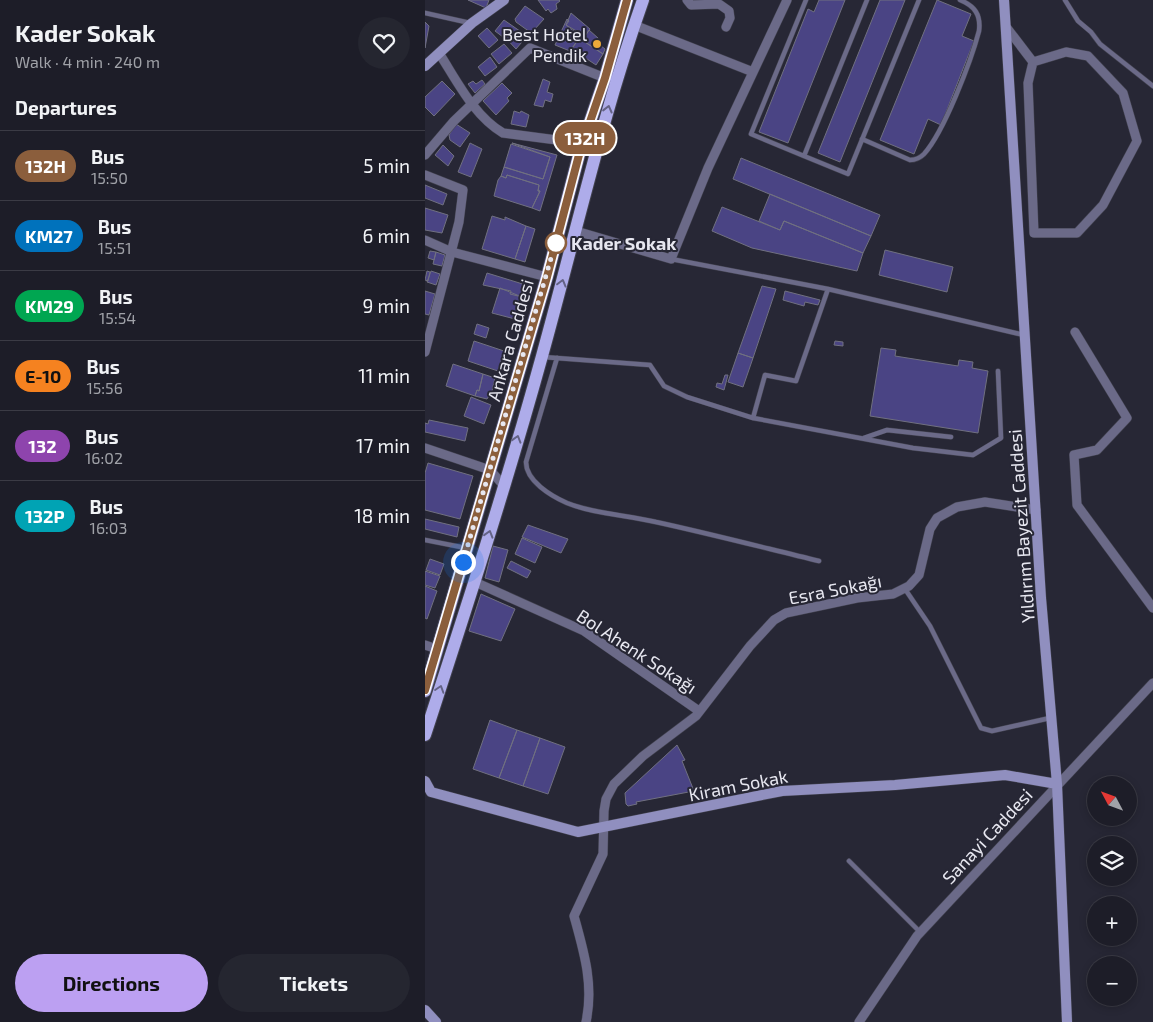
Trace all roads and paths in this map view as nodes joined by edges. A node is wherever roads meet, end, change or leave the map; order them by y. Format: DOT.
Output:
graph roads {
  1 [pos="504,0"];
  2 [pos="627,0"];
  3 [pos="643,0"];
  4 [pos="687,0"];
  5 [pos="787,0"];
  6 [pos="807,0"];
  7 [pos="867,0"];
  8 [pos="919,0"];
  9 [pos="960,0"];
  10 [pos="1065,0"];
  11 [pos="1003,1"];
  12 [pos="425,13"];
  13 [pos="472,23"];
  14 [pos="634,25"];
  15 [pos="726,27"];
  16 [pos="1007,28"];
  17 [pos="439,53"];
  18 [pos="1033,62"];
  19 [pos="425,66"];
  20 [pos="753,72"];
  21 [pos="605,78"];
  22 [pos="1153,86"];
  23 [pos="473,104"];
  24 [pos="862,139"];
  25 [pos="572,142"];
  26 [pos="425,155"];
  27 [pos="803,156"];
  28 [pos="425,175"];
  29 [pos="576,231"];
  30 [pos="425,240"];
  31 [pos="453,252"];
  32 [pos="671,259"];
  33 [pos="547,277"];
  34 [pos="828,289"];
  35 [pos="429,324"];
  36 [pos="1075,332"];
  37 [pos="1026,336"];
  38 [pos="425,352"];
  39 [pos="542,357"];
  40 [pos="557,358"];
  41 [pos="997,371"];
  42 [pos="753,418"];
  43 [pos="951,437"];
  44 [pos="863,438"];
  45 [pos="425,448"];
  46 [pos="490,470"];
  47 [pos="503,486"];
  48 [pos="1036,510"];
  49 [pos="425,540"];
  50 [pos="467,548"];
  51 [pos="819,561"];
  52 [pos="475,582"];
  53 [pos="905,589"];
  54 [pos="1153,608"];
  55 [pos="431,647"];
  56 [pos="1153,683"];
  57 [pos="425,690"];
  58 [pos="699,711"];
  59 [pos="1051,718"];
  60 [pos="425,735"];
  61 [pos="425,781"];
  62 [pos="1057,784"];
  63 [pos="428,793"];
  64 [pos="605,828"];
  65 [pos="849,861"];
  66 [pos="920,932"];
  67 [pos="425,1010"];
  68 [pos="436,1022"];
  69 [pos="585,1022"];
  70 [pos="859,1022"];
  71 [pos="1067,1022"];
  1 -- 13 [label="street"];
  2 -- 21 [label="main road, Ankara Caddesi"];
  3 -- 14 [label="main road, Ankara Caddesi"];
  4 -- 15 [label="street"];
  5 -- 20 [label="street"];
  6 -- 27 [label="lane"];
  7 -- 27 [label="lane"];
  8 -- 24 [label="lane"];
  9 -- 24 [label="lane"];
  10 -- 22 [label="lane"];
  11 -- 16 [label="street, Yıldırım Bayezit Caddesi"];
  12 -- 13 [label="lane"];
  13 -- 17 [label="street"];
  14 -- 20 [label="street"];
  29 -- 14 [label="main road, Ankara Caddesi, one-way"];
  16 -- 18 [label="street"];
  16 -- 37 [label="street, Yıldırım Bayezit Caddesi"];
  17 -- 19 [label="street"];
  17 -- 23 [label="street"];
  18 -- 18 [label="street"];
  20 -- 32 [label="street"];
  21 -- 23 [label="street"];
  21 -- 33 [label="main road, Ankara Caddesi"];
  23 -- 25 [label="street"];
  23 -- 26 [label="street"];
  24 -- 27 [label="lane"];
  28 -- 31 [label="street"];
  29 -- 32 [label="street"];
  39 -- 29 [label="main road, Ankara Caddesi, one-way"];
  30 -- 31 [label="street"];
  31 -- 33 [label="street"];
  31 -- 35 [label="street"];
  32 -- 34 [label="lane"];
  33 -- 46 [label="main road, Ankara Caddesi"];
  34 -- 37 [label="lane"];
  34 -- 42 [label="lane"];
  35 -- 38 [label="street"];
  36 -- 54 [label="street"];
  37 -- 48 [label="street, Yıldırım Bayezit Caddesi"];
  39 -- 40 [label="lane"];
  47 -- 39 [label="main road, Ankara Caddesi, one-way"];
  40 -- 42 [label="lane"];
  40 -- 51 [label="lane"];
  41 -- 44 [label="lane"];
  42 -- 44 [label="lane"];
  43 -- 44 [label="lane"];
  45 -- 46 [label="street"];
  46 -- 47 [label="street"];
  46 -- 50 [label="main road, Ankara Caddesi"];
  52 -- 47 [label="main road, Ankara Caddesi, one-way"];
  48 -- 53 [label="street, Esra Sokağı"];
  48 -- 59 [label="street, Yıldırım Bayezit Caddesi"];
  49 -- 50 [label="lane"];
  50 -- 55 [label="main road, Ankara Caddesi"];
  52 -- 58 [label="street, Bol Ahenk Sokağı"];
  60 -- 52 [label="main road, Ankara Caddesi, one-way"];
  53 -- 58 [label="street, Esra Sokağı"];
  53 -- 59 [label="lane"];
  55 -- 57 [label="main road, Ankara Caddesi"];
  56 -- 62 [label="street, Sanayi Caddesi"];
  58 -- 64 [label="street, Esra Sokağı"];
  59 -- 62 [label="street, Yıldırım Bayezit Caddesi"];
  61 -- 63 [label="street"];
  62 -- 64 [label="street, Kiram Sokak"];
  62 -- 66 [label="street, Sanayi Caddesi"];
  62 -- 71 [label="street, Yıldırım Bayezit Caddesi"];
  63 -- 64 [label="street, Kiram Sokak"];
  64 -- 69 [label="street, Esra Sokağı"];
  65 -- 66 [label="lane"];
  66 -- 70 [label="street, Sanayi Caddesi"];
  67 -- 68 [label="street"];
}
